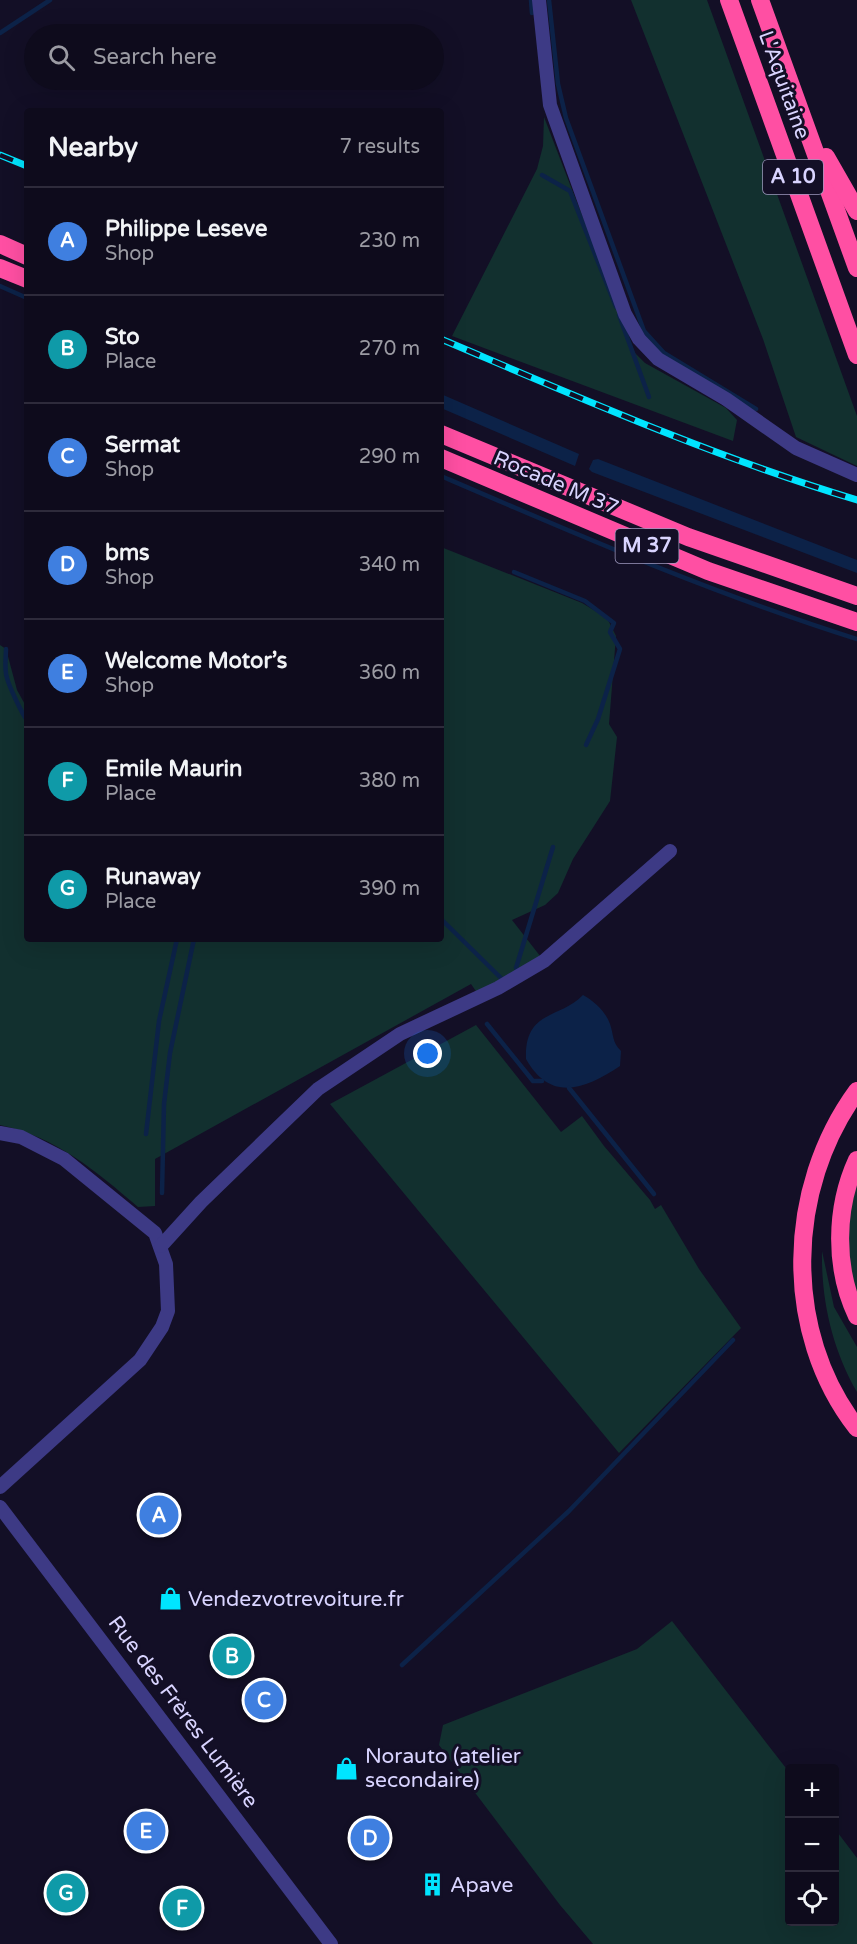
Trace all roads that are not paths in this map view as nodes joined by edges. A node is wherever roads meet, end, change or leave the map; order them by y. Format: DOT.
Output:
graph roads {
  1 [pos="539,0"];
  2 [pos="729,0"];
  3 [pos="760,0"];
  4 [pos="801,114"];
  5 [pos="857,211"];
  6 [pos="0,244"];
  7 [pos="24,255"];
  8 [pos="0,268"];
  9 [pos="857,268"];
  10 [pos="24,278"];
  11 [pos="857,354"];
  12 [pos="444,435"];
  13 [pos="444,459"];
  14 [pos="857,475"];
  15 [pos="857,596"];
  16 [pos="857,622"];
  17 [pos="670,851"];
  18 [pos="857,1091"];
  19 [pos="0,1134"];
  20 [pos="857,1160"];
  21 [pos="161,1246"];
  22 [pos="857,1316"];
  23 [pos="857,1428"];
  24 [pos="0,1487"];
  25 [pos="0,1507"];
  26 [pos="332,1944"];
  1 -- 14 [label="street"];
  2 -- 11 [label="highway, L'Aquitaine / A 10"];
  3 -- 4 [label="highway, L'Aquitaine / A 10"];
  4 -- 5 [label="highway"];
  4 -- 9 [label="highway, L'Aquitaine / A 10"];
  6 -- 7 [label="highway"];
  8 -- 10 [label="highway"];
  12 -- 15 [label="highway, Rocade M 37 / M 37"];
  13 -- 16 [label="highway, Rocade M 37 / M 37"];
  17 -- 21 [label="street"];
  18 -- 23 [label="highway"];
  19 -- 21 [label="street"];
  20 -- 22 [label="highway"];
  21 -- 24 [label="street"];
  25 -- 26 [label="street, Rue des Frères Lumière"];
}
